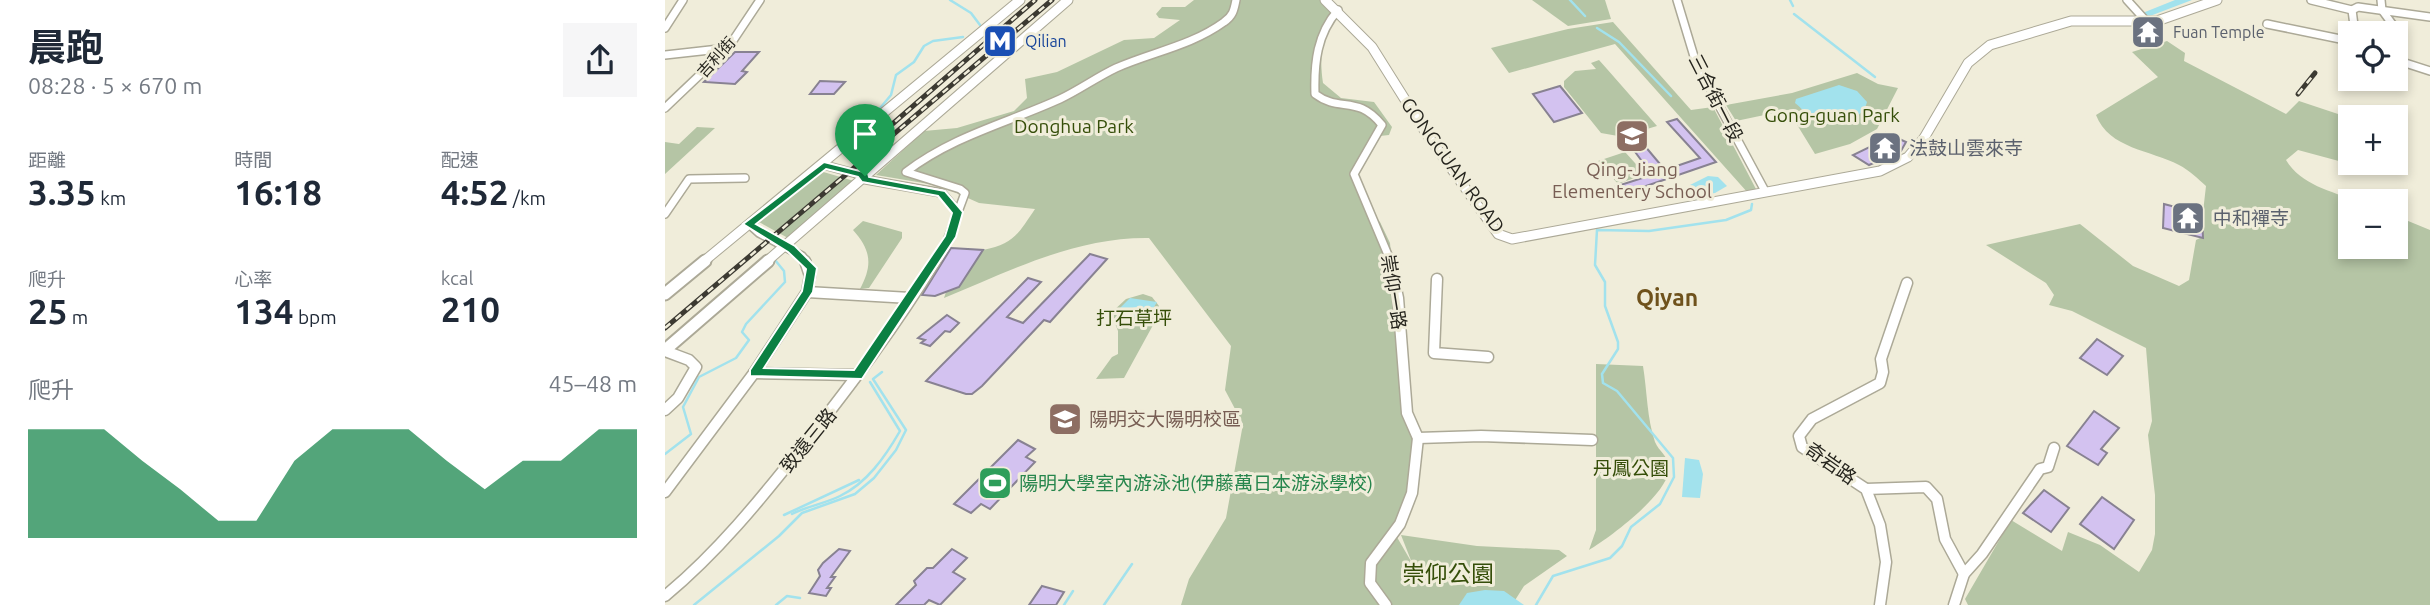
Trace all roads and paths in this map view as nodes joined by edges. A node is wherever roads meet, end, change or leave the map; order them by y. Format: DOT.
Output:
graph roads {
  1 [pos="683,0"];
  2 [pos="759,0"];
  3 [pos="1020,0"];
  4 [pos="1068,0"];
  5 [pos="1236,0"];
  6 [pos="1325,0"];
  7 [pos="1677,0"];
  8 [pos="2127,0"];
  9 [pos="2217,0"];
  10 [pos="2311,0"];
  11 [pos="2381,0"];
  12 [pos="1338,10"];
  13 [pos="2352,10"];
  14 [pos="2382,10"];
  15 [pos="2430,17"];
  16 [pos="2144,20"];
  17 [pos="2353,21"];
  18 [pos="2390,21"];
  19 [pos="2267,24"];
  20 [pos="665,28"];
  21 [pos="2338,39"];
  22 [pos="727,48"];
  23 [pos="665,55"];
  24 [pos="2408,64"];
  25 [pos="2430,71"];
  26 [pos="665,108"];
  27 [pos="824,165"];
  28 [pos="863,177"];
  29 [pos="745,178"];
  30 [pos="1756,195"];
  31 [pos="958,212"];
  32 [pos="665,214"];
  33 [pos="749,224"];
  34 [pos="782,246"];
  35 [pos="1437,279"];
  36 [pos="1907,283"];
  37 [pos="807,292"];
  38 [pos="665,294"];
  39 [pos="910,298"];
  40 [pos="665,351"];
  41 [pos="1487,357"];
  42 [pos="754,373"];
  43 [pos="857,375"];
  44 [pos="665,410"];
  45 [pos="1418,438"];
  46 [pos="1592,440"];
  47 [pos="2054,448"];
  48 [pos="1866,489"];
  49 [pos="665,492"];
  50 [pos="1964,574"];
  51 [pos="665,596"];
  52 [pos="1386,605"];
  53 [pos="1880,605"];
  54 [pos="1954,605"];
  1 -- 20 [label="street"];
  2 -- 22 [label="street, 吉利街"];
  3 -- 27 [label="street"];
  4 -- 28 [label="street"];
  5 -- 31 [label="street"];
  6 -- 12 [label="street, GONGGUAN ROAD"];
  7 -- 30 [label="street, 三合街一段"];
  8 -- 16 [label="street"];
  9 -- 16 [label="street, GONGGUAN ROAD"];
  10 -- 13 [label="street"];
  11 -- 14 [label="street"];
  12 -- 30 [label="street, GONGGUAN ROAD"];
  12 -- 45 [label="street, 崇仰一路"];
  13 -- 14 [label="street"];
  13 -- 17 [label="street"];
  14 -- 15 [label="street"];
  14 -- 18 [label="street"];
  16 -- 30 [label="street, GONGGUAN ROAD"];
  19 -- 21 [label="street"];
  22 -- 23 [label="street"];
  22 -- 26 [label="street, 吉利街"];
  24 -- 25 [label="street"];
  27 -- 28 [label="street"];
  27 -- 33 [label="street"];
  28 -- 31 [label="street"];
  28 -- 34 [label="street"];
  29 -- 32 [label="street"];
  31 -- 39 [label="street, 致遠三路"];
  33 -- 34 [label="street"];
  33 -- 38 [label="street"];
  34 -- 37 [label="street"];
  34 -- 40 [label="street"];
  35 -- 41 [label="street"];
  36 -- 48 [label="street, 奇岩路"];
  37 -- 39 [label="street"];
  37 -- 42 [label="street"];
  39 -- 43 [label="street, 致遠三路"];
  40 -- 44 [label="street"];
  42 -- 43 [label="street"];
  42 -- 49 [label="street"];
  43 -- 51 [label="street, 致遠三路"];
  45 -- 46 [label="street"];
  45 -- 52 [label="street, 崇仰一路"];
  47 -- 50 [label="street"];
  48 -- 50 [label="street"];
  48 -- 53 [label="street, 奇岩路"];
  50 -- 54 [label="street"];
}
